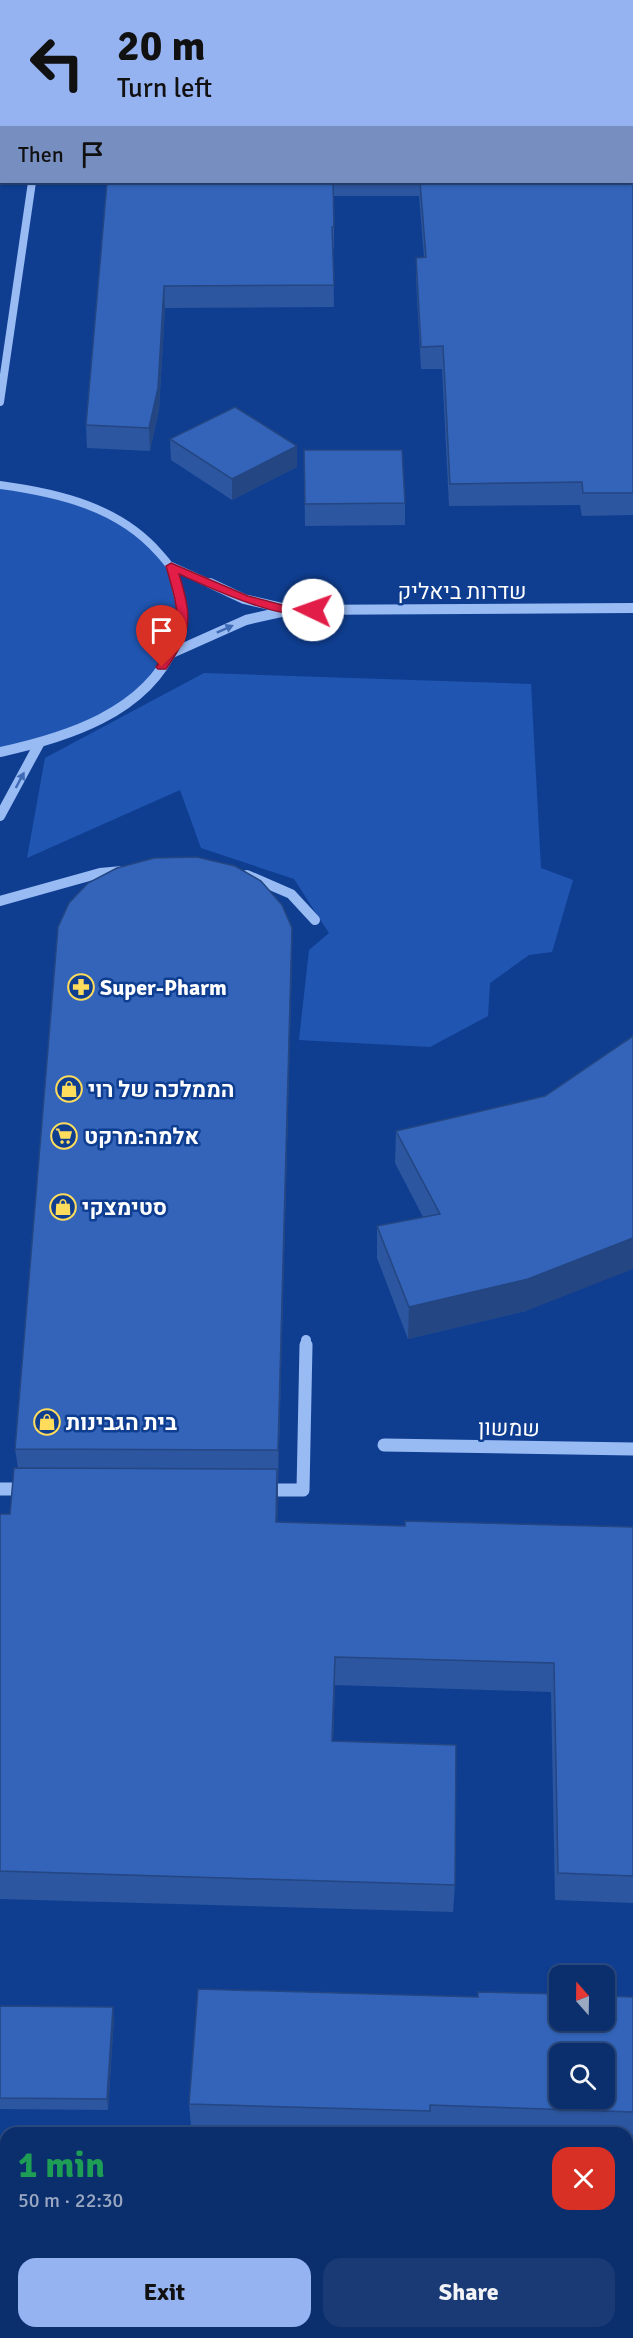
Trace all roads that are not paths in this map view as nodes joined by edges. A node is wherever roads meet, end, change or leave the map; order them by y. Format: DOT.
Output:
graph roads {
  1 [pos="32,183"];
  2 [pos="0,402"];
  3 [pos="0,485"];
  4 [pos="171,566"];
  5 [pos="633,608"];
  6 [pos="290,610"];
  7 [pos="172,653"];
  8 [pos="39,744"];
  9 [pos="0,752"];
  10 [pos="0,816"];
  11 [pos="134,869"];
  12 [pos="234,869"];
  13 [pos="0,901"];
  14 [pos="315,920"];
  15 [pos="306,1340"];
  16 [pos="384,1445"];
  17 [pos="633,1449"];
  18 [pos="0,1489"];
  19 [pos="38,1489"];
  20 [pos="246,1490"];
  1 -- 2 [label="street"];
  3 -- 4 [label="street"];
  4 -- 6 [label="street, שדרות ביאליק"];
  4 -- 7 [label="street"];
  5 -- 6 [label="street, שדרות ביאליק"];
  7 -- 6 [label="street, שדרות ביאליק, one-way"];
  7 -- 8 [label="street"];
  8 -- 9 [label="street"];
  10 -- 8 [label="street, one-way"];
  11 -- 13 [label="street"];
  12 -- 14 [label="street"];
  15 -- 20 [label="street"];
  16 -- 17 [label="street, שמשון"];
  18 -- 19 [label="street"];
}
